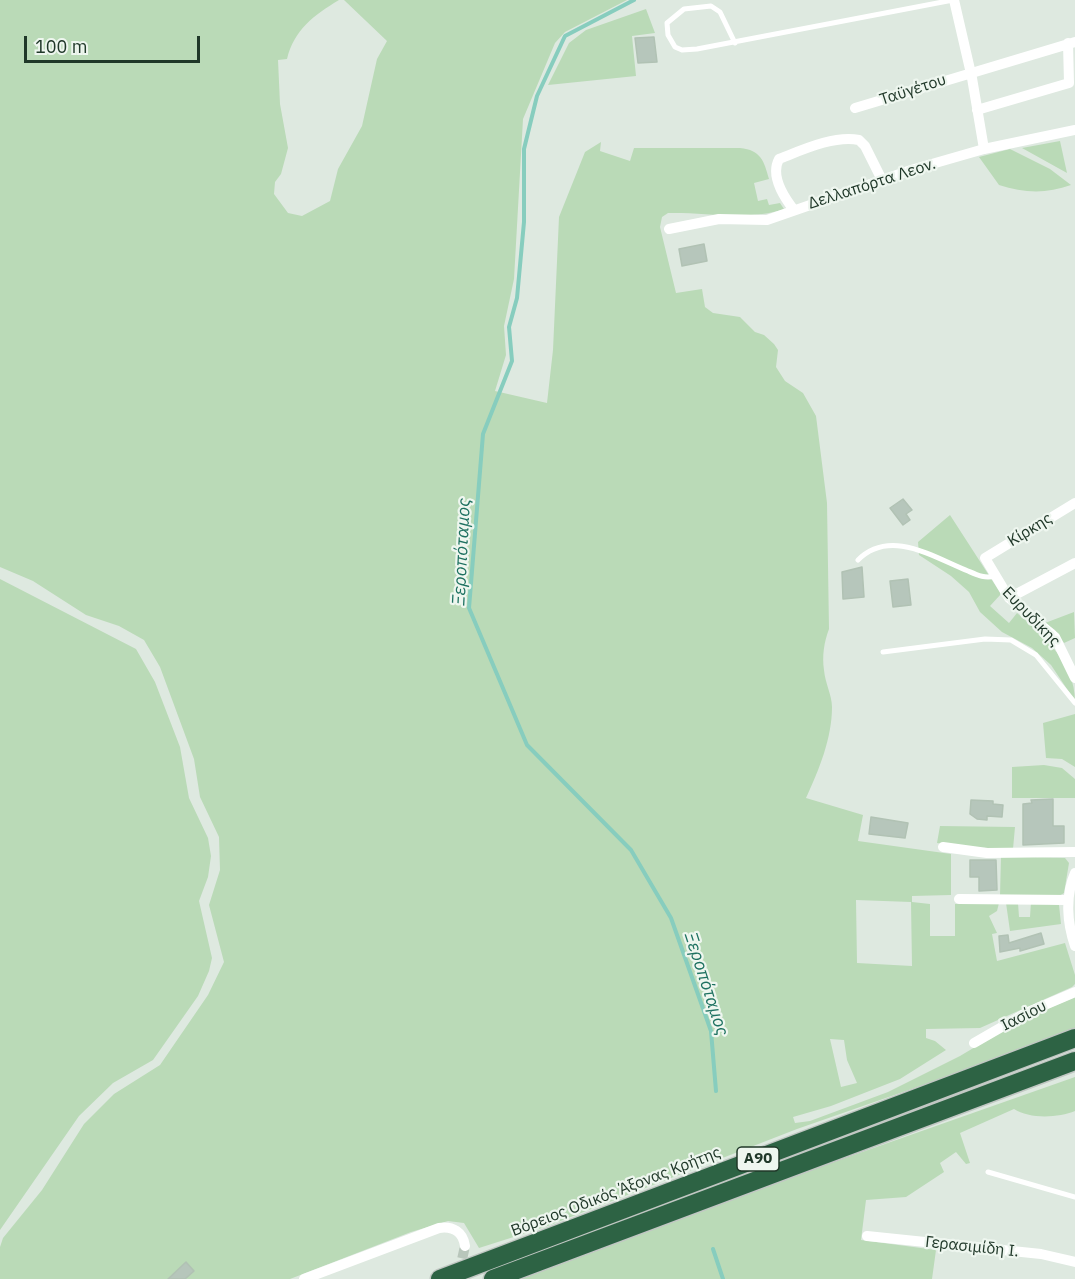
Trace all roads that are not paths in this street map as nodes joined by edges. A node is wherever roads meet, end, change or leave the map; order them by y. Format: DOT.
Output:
graph roads {
  1 [pos="953,0"];
  2 [pos="735,43"];
  3 [pos="1072,43"];
  4 [pos="971,72"];
  5 [pos="855,108"];
  6 [pos="977,110"];
  7 [pos="1075,130"];
  8 [pos="984,149"];
  9 [pos="882,180"];
  10 [pos="794,210"];
  11 [pos="669,229"];
  12 [pos="1075,503"];
  13 [pos="985,558"];
  14 [pos="858,560"];
  15 [pos="1075,563"];
  16 [pos="995,576"];
  17 [pos="1009,598"];
  18 [pos="883,652"];
  19 [pos="1075,678"];
  20 [pos="1075,703"];
  21 [pos="943,847"];
  22 [pos="1075,852"];
  23 [pos="1075,873"];
  24 [pos="959,899"];
  25 [pos="1068,900"];
  26 [pos="1073,931"];
  27 [pos="1075,946"];
  28 [pos="1075,992"];
  29 [pos="1075,1038"];
  30 [pos="974,1042"];
  31 [pos="1075,1061"];
  32 [pos="988,1172"];
  33 [pos="1075,1197"];
  34 [pos="867,1236"];
  35 [pos="465,1246"];
  36 [pos="1075,1262"];
  37 [pos="304,1279"];
  38 [pos="440,1279"];
  39 [pos="493,1279"];
  1 -- 2 [label="lane"];
  1 -- 4 [label="street"];
  2 -- 2 [label="lane"];
  3 -- 4 [label="street, Ταϋγέτου"];
  3 -- 6 [label="street"];
  4 -- 5 [label="street, Ταϋγέτου"];
  4 -- 6 [label="street"];
  6 -- 8 [label="street"];
  7 -- 8 [label="street, Δελλαπόρτα Λεον."];
  8 -- 9 [label="street, Δελλαπόρτα Λεον."];
  9 -- 10 [label="street, Δελλαπόρτα Λεον."];
  9 -- 10 [label="street"];
  10 -- 11 [label="street, Δελλαπόρτα Λεον."];
  12 -- 13 [label="street, Κίρκης"];
  13 -- 16 [label="street, Ευρυδίκης"];
  14 -- 16 [label="lane"];
  15 -- 17 [label="street"];
  16 -- 17 [label="street, Ευρυδίκης"];
  17 -- 19 [label="street, Ευρυδίκης"];
  18 -- 20 [label="lane"];
  21 -- 22 [label="street"];
  23 -- 25 [label="street"];
  24 -- 25 [label="street"];
  25 -- 26 [label="street"];
  26 -- 27 [label="street"];
  28 -- 30 [label="street, Ιασίου"];
  29 -- 38 [label="highway, Βόρειος Οδικός Άξονας Κρήτης / Α90"];
  31 -- 39 [label="highway, Α90"];
  32 -- 33 [label="lane"];
  34 -- 36 [label="street, Γερασιμίδη Ι."];
  35 -- 37 [label="street"];
}
